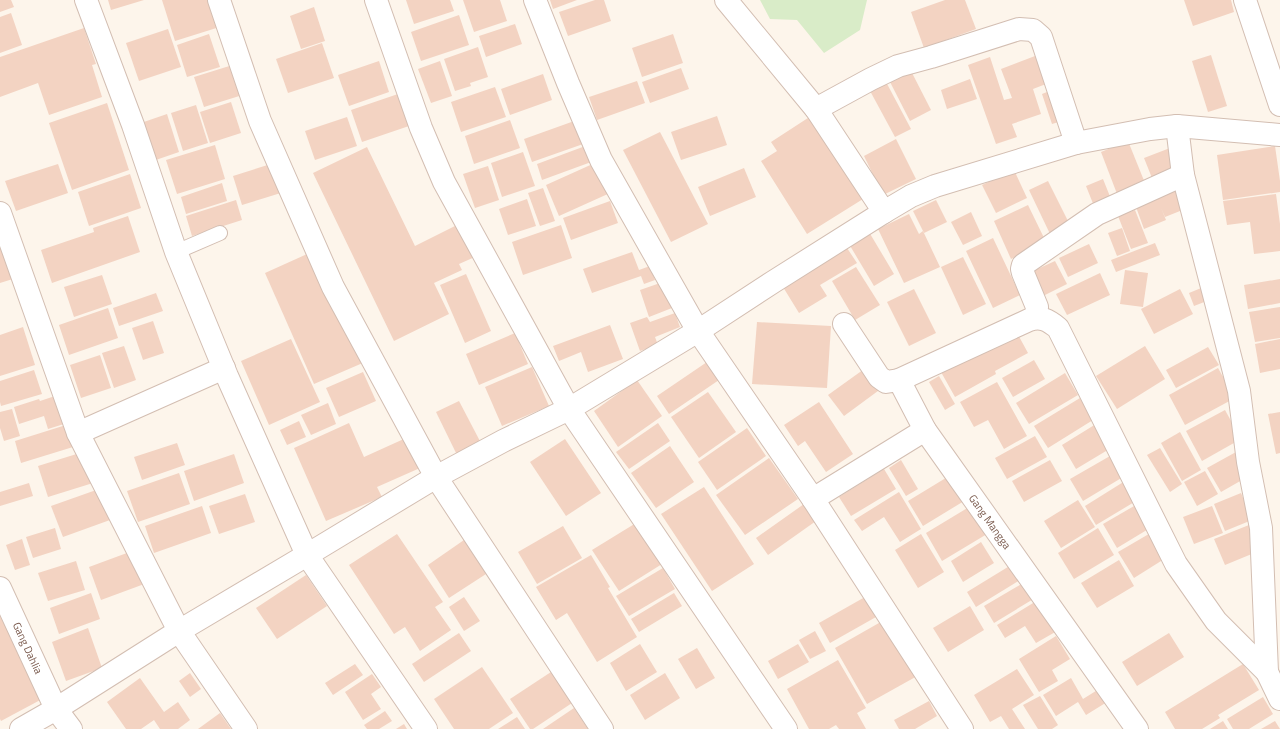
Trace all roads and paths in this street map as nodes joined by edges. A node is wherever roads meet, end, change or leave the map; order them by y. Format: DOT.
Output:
graph roads {
  1 [pos="86,0"];
  2 [pos="219,0"];
  3 [pos="376,0"];
  4 [pos="535,0"];
  5 [pos="726,0"];
  6 [pos="1245,0"];
  7 [pos="1280,106"];
  8 [pos="816,109"];
  9 [pos="1177,126"];
  10 [pos="1280,135"];
  11 [pos="1076,143"];
  12 [pos="1183,175"];
  13 [pos="884,212"];
  14 [pos="0,213"];
  15 [pos="220,233"];
  16 [pos="176,252"];
  17 [pos="1036,317"];
  18 [pos="844,324"];
  19 [pos="698,331"];
  20 [pos="224,368"];
  21 [pos="899,380"];
  22 [pos="569,409"];
  23 [pos="925,430"];
  24 [pos="78,433"];
  25 [pos="436,477"];
  26 [pos="813,499"];
  27 [pos="307,555"];
  28 [pos="0,588"];
  29 [pos="179,631"];
  30 [pos="1267,672"];
  31 [pos="1280,699"];
  32 [pos="56,709"];
  33 [pos="22,729"];
  34 [pos="71,729"];
  35 [pos="246,729"];
  36 [pos="426,729"];
  37 [pos="602,729"];
  38 [pos="786,729"];
  39 [pos="962,729"];
  40 [pos="1137,729"];
  1 -- 16 [label="street"];
  2 -- 25 [label="street"];
  3 -- 22 [label="street"];
  4 -- 19 [label="street"];
  5 -- 8 [label="street"];
  6 -- 7 [label="street"];
  8 -- 11 [label="street"];
  8 -- 13 [label="street"];
  9 -- 10 [label="street"];
  9 -- 11 [label="street"];
  9 -- 12 [label="street"];
  11 -- 13 [label="street"];
  12 -- 17 [label="street"];
  12 -- 30 [label="street"];
  13 -- 19 [label="street"];
  14 -- 24 [label="street"];
  15 -- 16 [label="lane"];
  16 -- 20 [label="street"];
  17 -- 21 [label="street"];
  17 -- 30 [label="street"];
  18 -- 21 [label="street"];
  19 -- 22 [label="street"];
  19 -- 26 [label="street"];
  20 -- 24 [label="street"];
  20 -- 27 [label="street"];
  21 -- 23 [label="street, Gang Mangga"];
  22 -- 25 [label="street"];
  22 -- 38 [label="street"];
  23 -- 26 [label="street"];
  23 -- 40 [label="street, Gang Mangga"];
  24 -- 29 [label="street"];
  25 -- 27 [label="street"];
  25 -- 37 [label="street"];
  26 -- 39 [label="street"];
  27 -- 29 [label="street"];
  27 -- 36 [label="street"];
  28 -- 32 [label="street, Gang Dahlia"];
  29 -- 32 [label="street"];
  29 -- 35 [label="street"];
  30 -- 31 [label="street"];
  32 -- 33 [label="street"];
  32 -- 34 [label="street, Gang Dahlia"];
}
